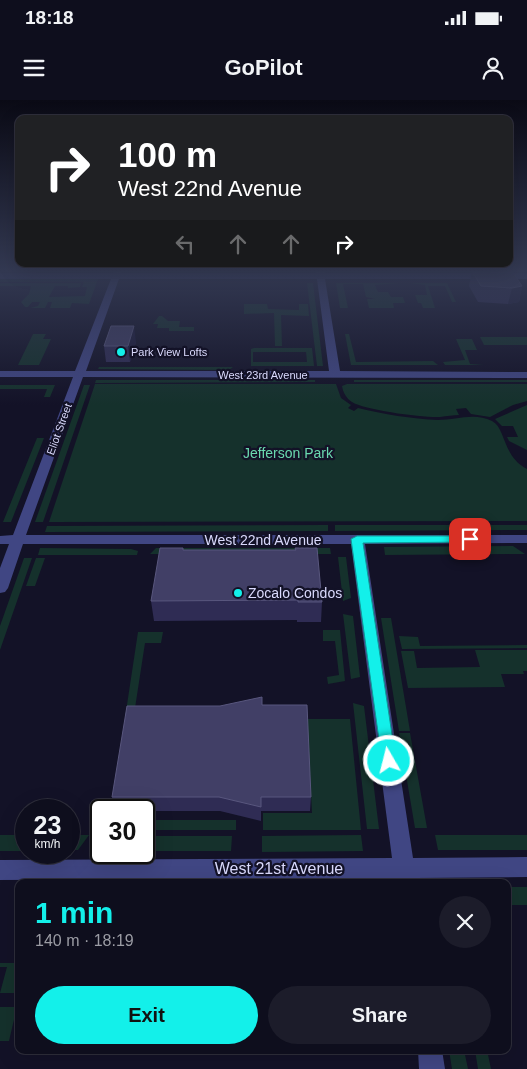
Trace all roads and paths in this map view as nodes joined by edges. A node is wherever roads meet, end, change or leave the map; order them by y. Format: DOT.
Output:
graph roads {
  1 [pos="101,315"];
  2 [pos="326,315"];
  3 [pos="0,374"];
  4 [pos="79,375"];
  5 [pos="335,375"];
  6 [pos="527,375"];
  7 [pos="357,539"];
  8 [pos="527,539"];
  9 [pos="0,540"];
  10 [pos="18,540"];
  11 [pos="0,588"];
  12 [pos="527,867"];
  13 [pos="0,870"];
  14 [pos="405,875"];
  15 [pos="430,1054"];
  16 [pos="432,1069"];
  1 -- 4 [label="street, Eliot Street"];
  2 -- 5 [label="street"];
  3 -- 4 [label="street, West 23rd Avenue"];
  4 -- 5 [label="street, West 23rd Avenue"];
  4 -- 10 [label="street, Eliot Street"];
  5 -- 6 [label="street, West 23rd Avenue"];
  7 -- 8 [label="street, West 22nd Avenue"];
  7 -- 10 [label="street, West 22nd Avenue"];
  7 -- 14 [label="street"];
  9 -- 10 [label="street, West 22nd Avenue"];
  10 -- 11 [label="street, Eliot Street"];
  12 -- 14 [label="street, West 21st Avenue"];
  13 -- 14 [label="street, West 21st Avenue"];
  15 -- 16 [label="street"];
}
